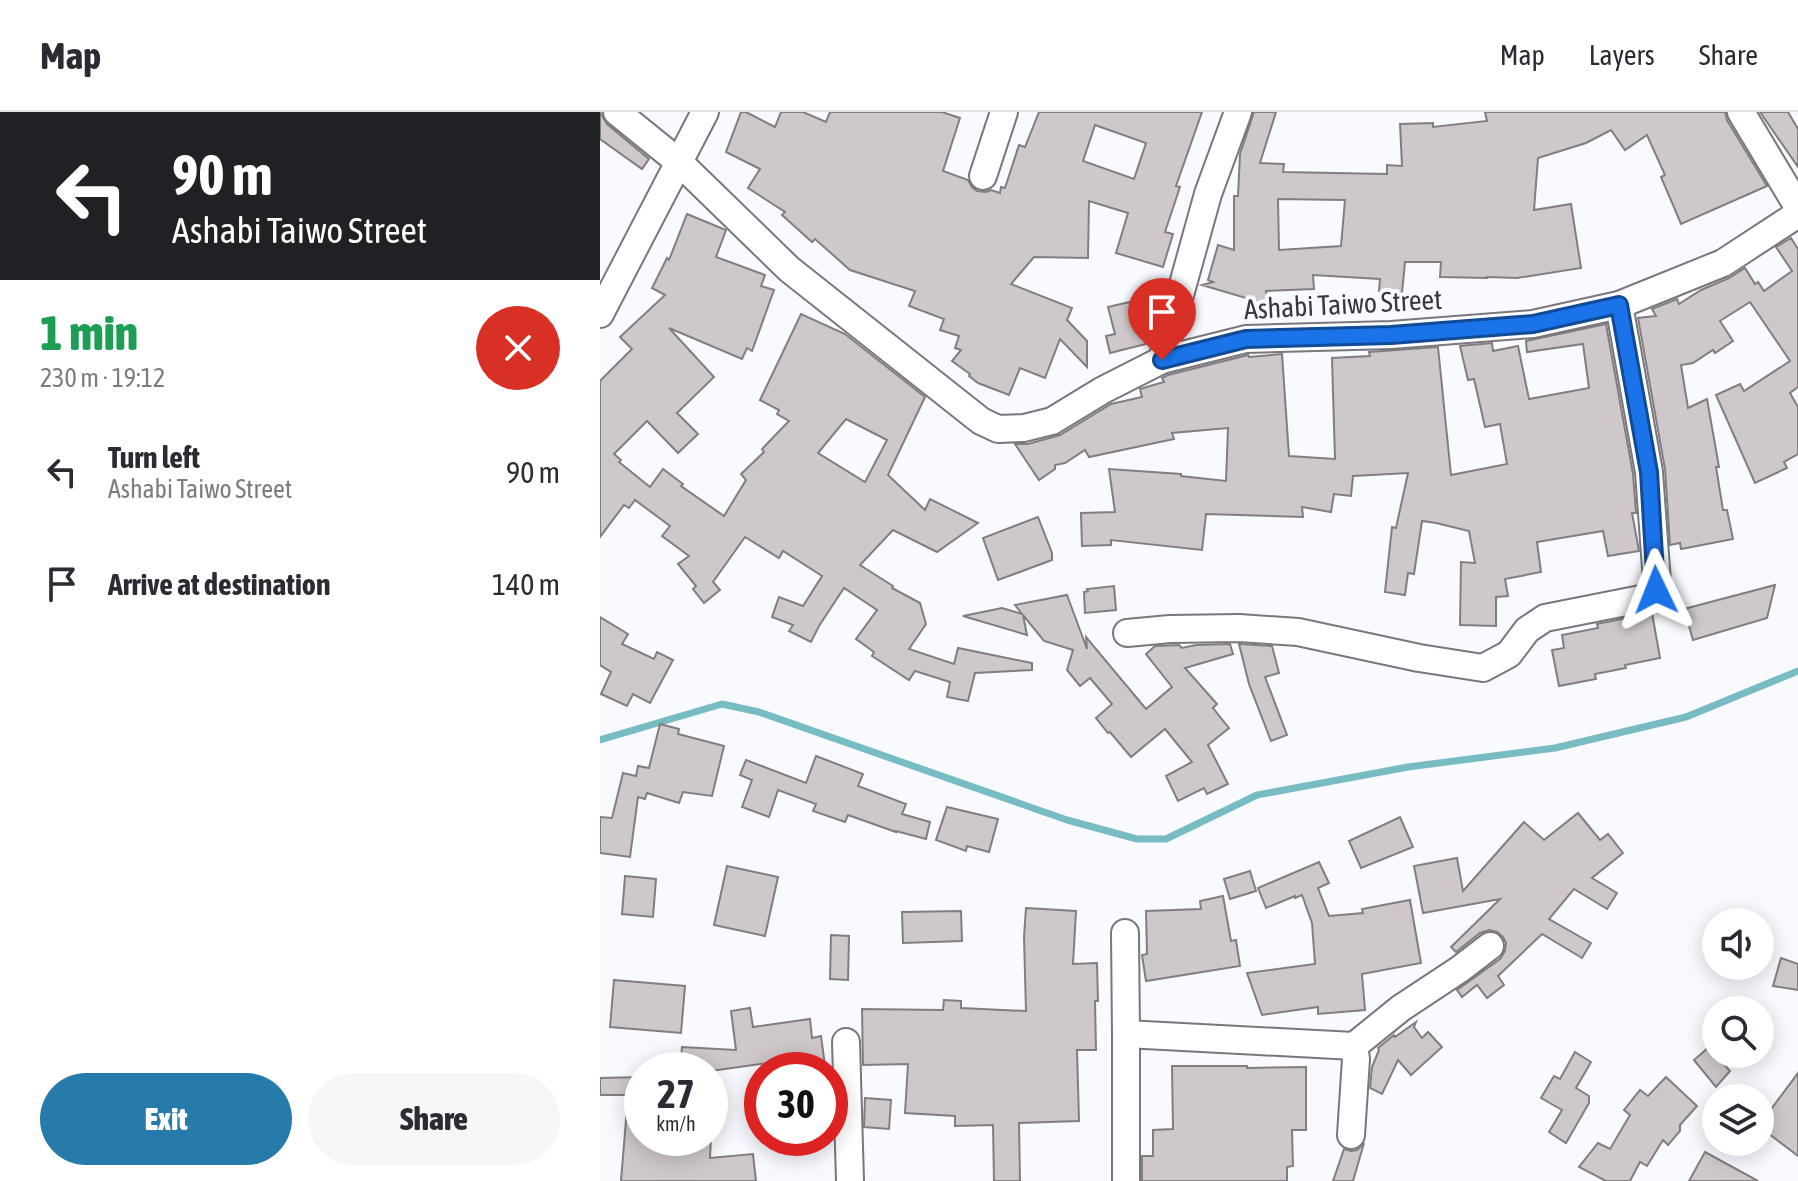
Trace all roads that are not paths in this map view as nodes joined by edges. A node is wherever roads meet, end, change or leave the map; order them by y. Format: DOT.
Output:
graph roads {
  1 [pos="617,112"];
  2 [pos="705,112"];
  3 [pos="1004,112"];
  4 [pos="1238,112"];
  5 [pos="1741,112"];
  6 [pos="680,163"];
  7 [pos="983,176"];
  8 [pos="1798,207"];
  9 [pos="1798,214"];
  10 [pos="1619,305"];
  11 [pos="600,314"];
  12 [pos="1162,360"];
  13 [pos="1127,633"];
  14 [pos="1125,933"];
  15 [pos="1490,946"];
  16 [pos="1126,1034"];
  17 [pos="846,1042"];
  18 [pos="1354,1046"];
  19 [pos="1351,1135"];
  20 [pos="850,1181"];
  21 [pos="1126,1181"];
  1 -- 6 [label="street, Ashabi Taiwo Street"];
  2 -- 6 [label="street"];
  3 -- 7 [label="street"];
  4 -- 12 [label="street"];
  5 -- 8 [label="street"];
  6 -- 11 [label="street"];
  6 -- 12 [label="street, Ashabi Taiwo Street"];
  9 -- 10 [label="street, Ashabi Taiwo Street"];
  10 -- 12 [label="street, Ashabi Taiwo Street"];
  10 -- 13 [label="street"];
  14 -- 16 [label="street"];
  15 -- 18 [label="street"];
  16 -- 18 [label="street"];
  16 -- 21 [label="street"];
  17 -- 20 [label="street"];
  18 -- 19 [label="street"];
}
